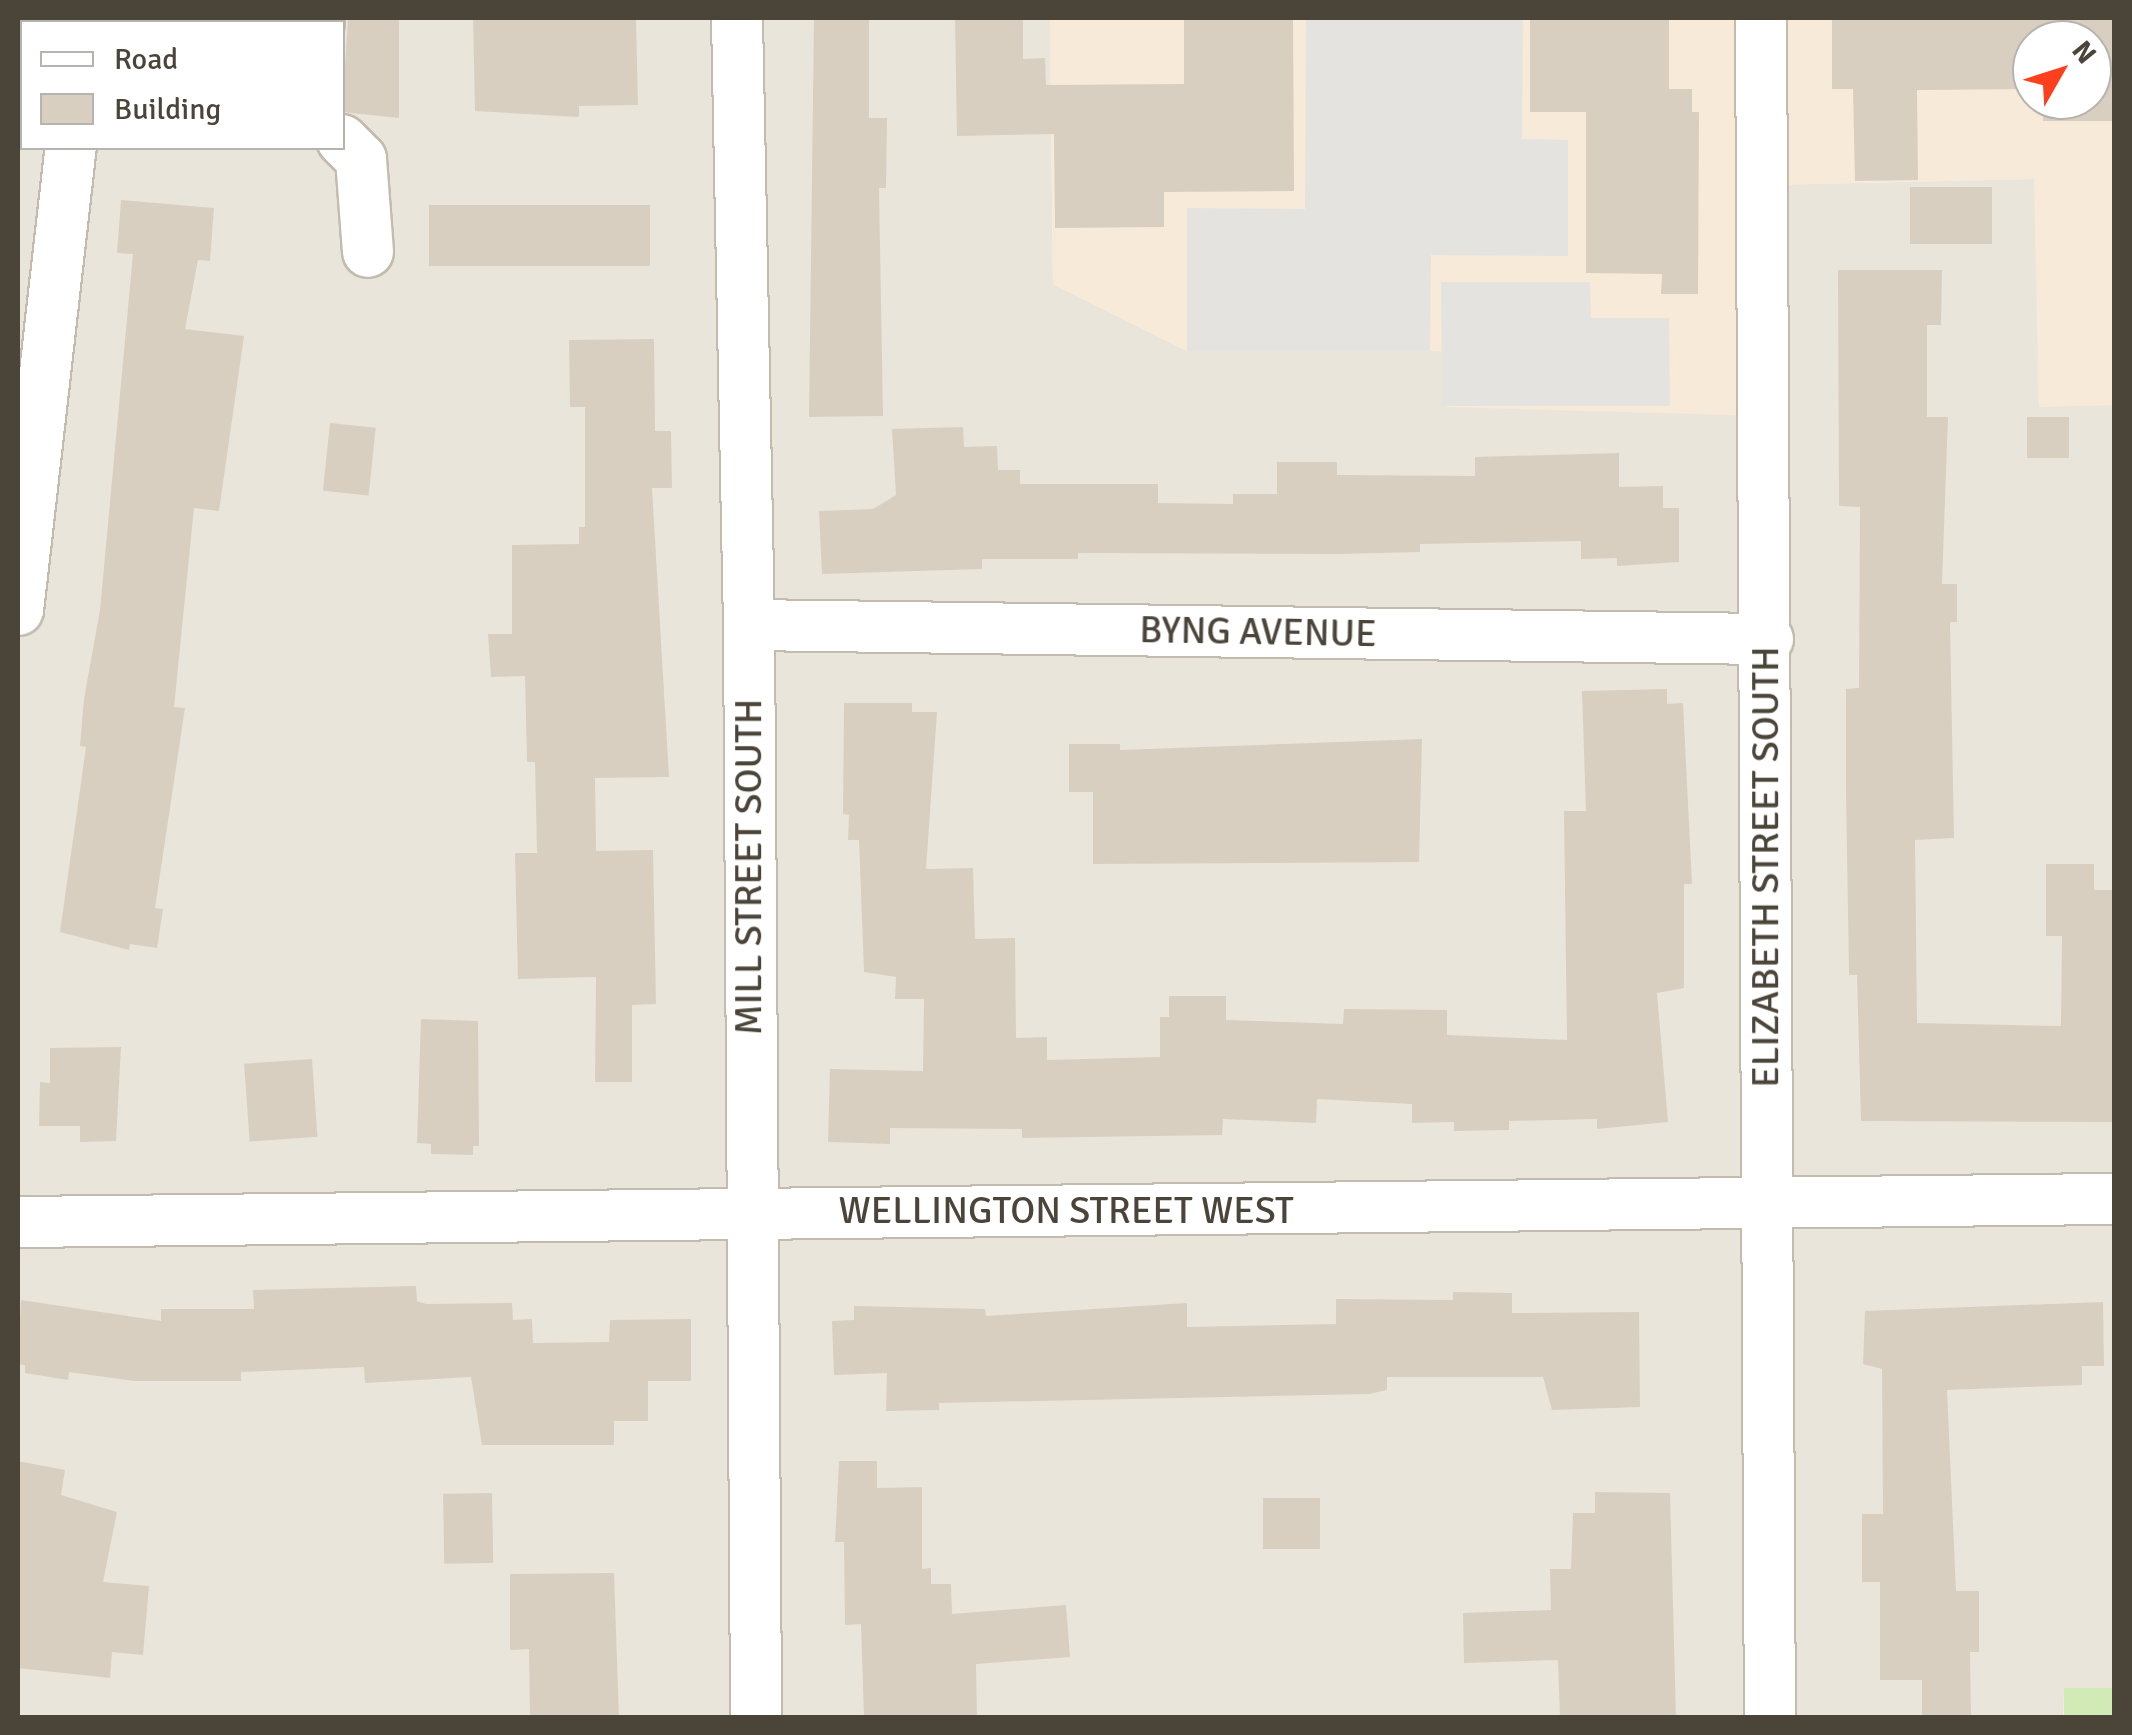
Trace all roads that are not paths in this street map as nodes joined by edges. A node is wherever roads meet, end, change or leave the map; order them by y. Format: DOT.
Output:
graph roads {
  1 [pos="737,18"];
  2 [pos="1760,18"];
  3 [pos="345,143"];
  4 [pos="72,150"];
  5 [pos="368,252"];
  6 [pos="18,610"];
  7 [pos="748,625"];
  8 [pos="1768,639"];
  9 [pos="2114,1199"];
  10 [pos="1764,1208"];
  11 [pos="749,1213"];
  12 [pos="18,1222"];
  13 [pos="756,1718"];
  14 [pos="1770,1718"];
  1 -- 7 [label="street, MILL STREET SOUTH"];
  2 -- 8 [label="street, ELIZABETH STREET SOUTH"];
  3 -- 5 [label="street"];
  4 -- 6 [label="street"];
  7 -- 8 [label="street, BYNG AVENUE"];
  7 -- 11 [label="street, MILL STREET SOUTH"];
  8 -- 10 [label="street, ELIZABETH STREET SOUTH"];
  9 -- 10 [label="street, WELLINGTON STREET WEST"];
  10 -- 11 [label="street, WELLINGTON STREET WEST"];
  10 -- 14 [label="street, ELIZABETH STREET SOUTH"];
  11 -- 12 [label="street, WELLINGTON STREET WEST"];
  11 -- 13 [label="street, MILL STREET SOUTH"];
}
